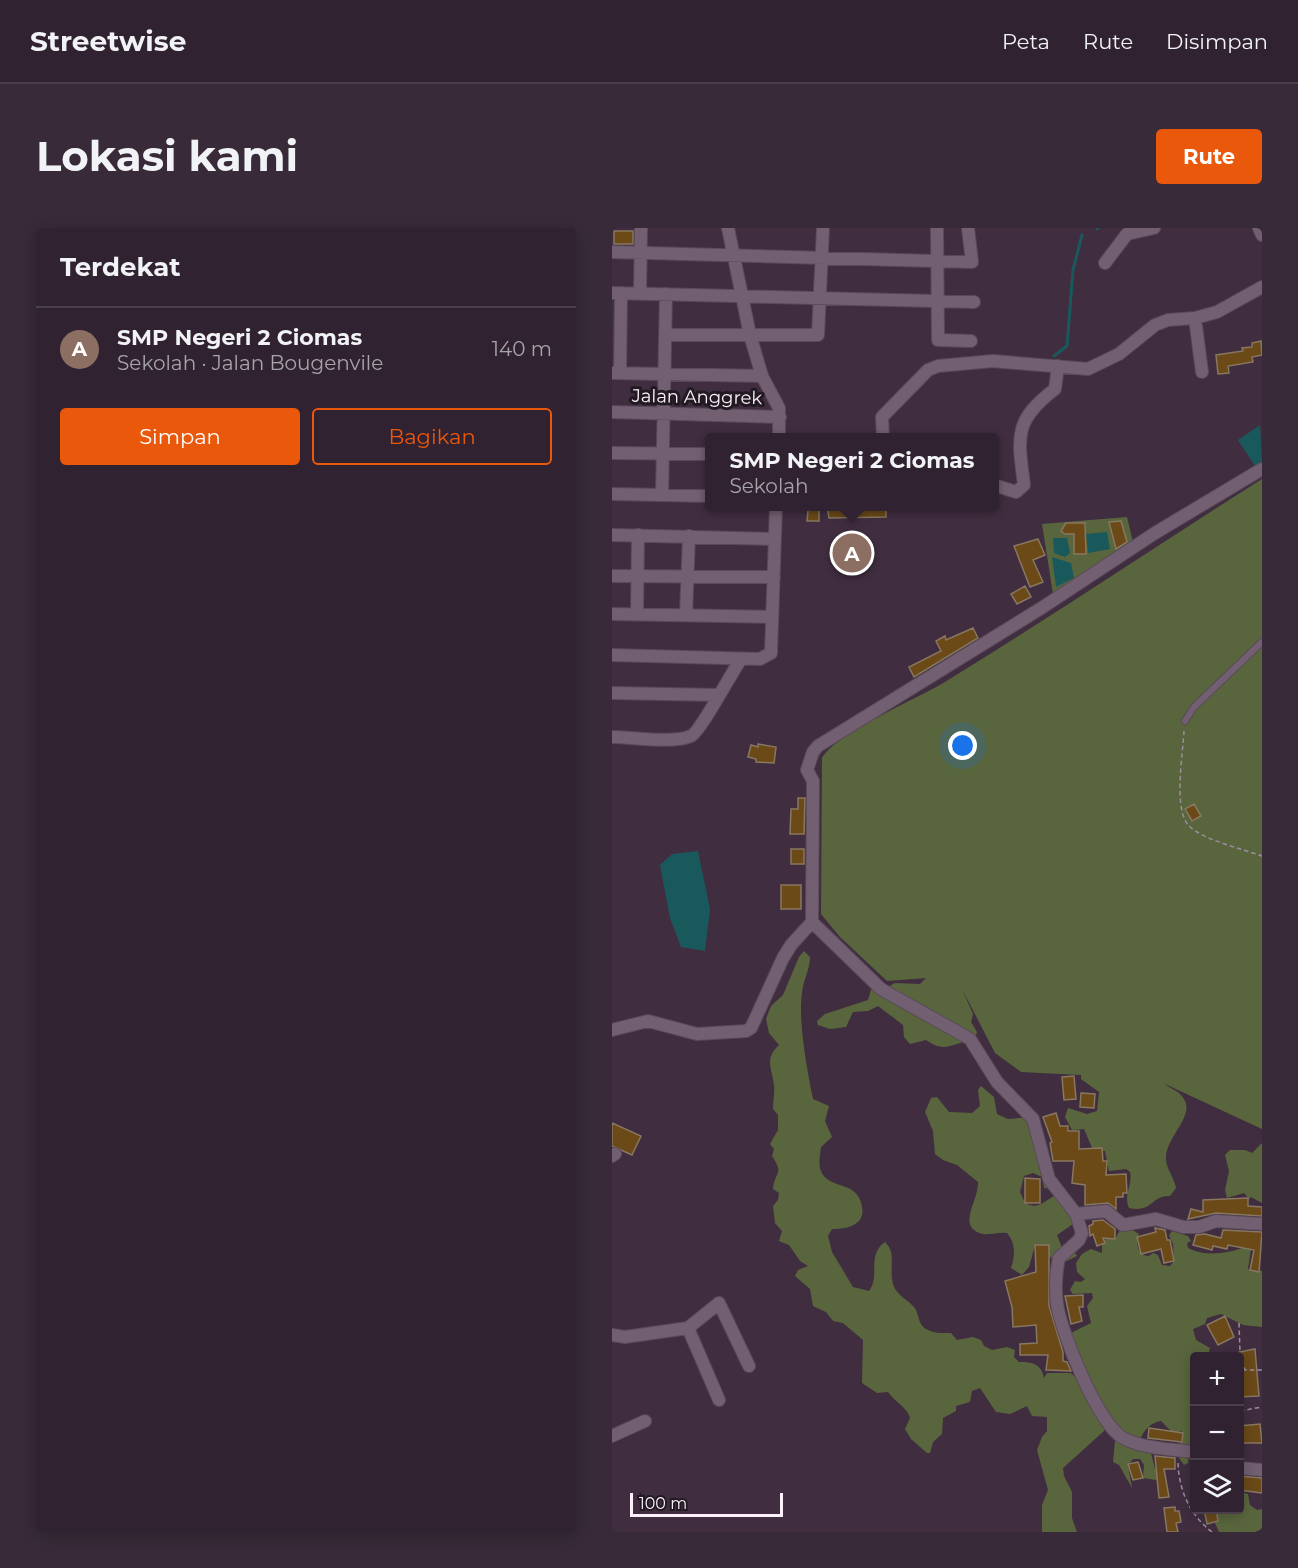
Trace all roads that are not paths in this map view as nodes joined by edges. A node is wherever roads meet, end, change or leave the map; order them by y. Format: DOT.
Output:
graph roads {
  1 [pos="641,228"];
  2 [pos="728,228"];
  3 [pos="824,228"];
  4 [pos="937,228"];
  5 [pos="968,228"];
  6 [pos="1154,228"];
  7 [pos="1259,228"];
  8 [pos="1262,235"];
  9 [pos="612,252"];
  10 [pos="640,253"];
  11 [pos="732,255"];
  12 [pos="822,258"];
  13 [pos="938,260"];
  14 [pos="1105,263"];
  15 [pos="1262,287"];
  16 [pos="617,293"];
  17 [pos="640,293"];
  18 [pos="666,294"];
  19 [pos="740,296"];
  20 [pos="821,298"];
  21 [pos="939,301"];
  22 [pos="974,302"];
  23 [pos="1195,318"];
  24 [pos="617,332"];
  25 [pos="665,335"];
  26 [pos="750,335"];
  27 [pos="971,342"];
  28 [pos="1058,366"];
  29 [pos="1202,372"];
  30 [pos="616,373"];
  31 [pos="664,374"];
  32 [pos="762,376"];
  33 [pos="612,412"];
  34 [pos="663,414"];
  35 [pos="780,417"];
  36 [pos="779,433"];
  37 [pos="883,433"];
  38 [pos="612,453"];
  39 [pos="663,453"];
  40 [pos="705,454"];
  41 [pos="1262,469"];
  42 [pos="999,487"];
  43 [pos="612,494"];
  44 [pos="662,495"];
  45 [pos="705,496"];
  46 [pos="776,511"];
  47 [pos="612,535"];
  48 [pos="638,535"];
  49 [pos="689,536"];
  50 [pos="775,539"];
  51 [pos="612,576"];
  52 [pos="638,576"];
  53 [pos="774,576"];
  54 [pos="688,577"];
  55 [pos="612,614"];
  56 [pos="637,614"];
  57 [pos="686,615"];
  58 [pos="772,617"];
  59 [pos="1262,642"];
  60 [pos="612,655"];
  61 [pos="741,659"];
  62 [pos="612,693"];
  63 [pos="717,695"];
  64 [pos="1185,721"];
  65 [pos="612,737"];
  66 [pos="812,922"];
  67 [pos="612,1030"];
  68 [pos="1076,1214"];
  69 [pos="1262,1224"];
  70 [pos="688,1328"];
  71 [pos="612,1335"];
  72 [pos="749,1366"];
  73 [pos="719,1400"];
  74 [pos="645,1421"];
  75 [pos="612,1436"];
  76 [pos="1190,1451"];
  77 [pos="1244,1468"];
  78 [pos="1262,1470"];
  1 -- 10 [label="street"];
  2 -- 11 [label="street"];
  3 -- 12 [label="street"];
  4 -- 13 [label="street"];
  5 -- 13 [label="street"];
  6 -- 14 [label="street"];
  7 -- 8 [label="street"];
  9 -- 10 [label="street"];
  10 -- 11 [label="street"];
  10 -- 17 [label="street"];
  11 -- 12 [label="street"];
  11 -- 19 [label="street"];
  12 -- 13 [label="street"];
  12 -- 20 [label="street"];
  13 -- 21 [label="street"];
  15 -- 23 [label="street"];
  16 -- 17 [label="street"];
  16 -- 24 [label="street"];
  17 -- 18 [label="street"];
  18 -- 19 [label="street"];
  18 -- 25 [label="street"];
  19 -- 20 [label="street"];
  19 -- 26 [label="street"];
  20 -- 21 [label="street"];
  20 -- 26 [label="street"];
  21 -- 22 [label="street"];
  21 -- 27 [label="street"];
  23 -- 28 [label="street"];
  23 -- 29 [label="street"];
  24 -- 30 [label="street"];
  25 -- 26 [label="street"];
  25 -- 31 [label="street"];
  26 -- 32 [label="street"];
  28 -- 37 [label="street"];
  28 -- 42 [label="street"];
  30 -- 31 [label="street"];
  31 -- 32 [label="street"];
  31 -- 34 [label="street"];
  32 -- 35 [label="street"];
  33 -- 34 [label="street, Jalan Anggrek"];
  34 -- 35 [label="street, Jalan Anggrek"];
  34 -- 39 [label="street"];
  35 -- 36 [label="street"];
  38 -- 39 [label="street"];
  39 -- 40 [label="street"];
  39 -- 44 [label="street"];
  41 -- 66 [label="street"];
  43 -- 44 [label="street"];
  44 -- 45 [label="street"];
  46 -- 50 [label="street"];
  47 -- 48 [label="street"];
  48 -- 49 [label="street"];
  48 -- 52 [label="street"];
  49 -- 50 [label="street"];
  49 -- 54 [label="street"];
  50 -- 53 [label="street"];
  51 -- 52 [label="street"];
  52 -- 54 [label="street"];
  52 -- 56 [label="street"];
  53 -- 54 [label="street"];
  53 -- 58 [label="street"];
  54 -- 57 [label="street"];
  55 -- 56 [label="street"];
  56 -- 57 [label="street"];
  57 -- 58 [label="street"];
  58 -- 61 [label="street"];
  59 -- 64 [label="lane"];
  60 -- 61 [label="street"];
  61 -- 63 [label="street"];
  62 -- 63 [label="street"];
  63 -- 65 [label="street"];
  66 -- 67 [label="street"];
  66 -- 68 [label="street"];
  68 -- 69 [label="street"];
  68 -- 76 [label="street"];
  70 -- 71 [label="street"];
  70 -- 72 [label="street"];
  70 -- 73 [label="street"];
  74 -- 75 [label="street"];
  77 -- 78 [label="street"];
}
